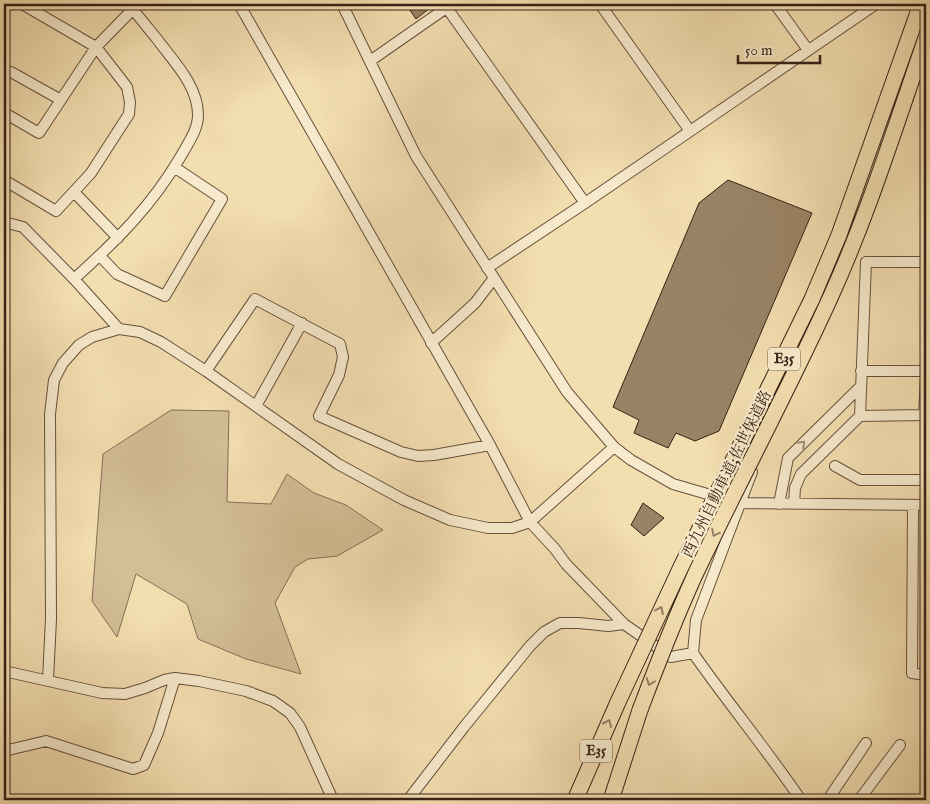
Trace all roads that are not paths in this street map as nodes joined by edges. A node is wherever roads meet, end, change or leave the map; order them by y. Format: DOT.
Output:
graph roads {
  1 [pos="22,4"];
  2 [pos="239,4"];
  3 [pos="342,4"];
  4 [pos="600,4"];
  5 [pos="775,4"];
  6 [pos="876,4"];
  7 [pos="920,4"];
  8 [pos="130,6"];
  9 [pos="450,6"];
  10 [pos="926,16"];
  11 [pos="922,40"];
  12 [pos="96,48"];
  13 [pos="808,50"];
  14 [pos="370,61"];
  15 [pos="4,72"];
  16 [pos="61,100"];
  17 [pos="4,115"];
  18 [pos="690,131"];
  19 [pos="174,168"];
  20 [pos="4,180"];
  21 [pos="74,192"];
  22 [pos="585,203"];
  23 [pos="4,222"];
  24 [pos="118,238"];
  25 [pos="100,256"];
  26 [pos="926,262"];
  27 [pos="486,268"];
  28 [pos="494,278"];
  29 [pos="74,279"];
  30 [pos="302,323"];
  31 [pos="119,329"];
  32 [pos="431,343"];
  33 [pos="206,371"];
  34 [pos="861,371"];
  35 [pos="926,371"];
  36 [pos="926,376"];
  37 [pos="861,386"];
  38 [pos="256,406"];
  39 [pos="860,416"];
  40 [pos="490,445"];
  41 [pos="614,447"];
  42 [pos="834,466"];
  43 [pos="926,480"];
  44 [pos="740,503"];
  45 [pos="779,504"];
  46 [pos="794,504"];
  47 [pos="913,504"];
  48 [pos="926,505"];
  49 [pos="530,522"];
  50 [pos="624,624"];
  51 [pos="693,653"];
  52 [pos="4,671"];
  53 [pos="926,675"];
  54 [pos="175,678"];
  55 [pos="48,680"];
  56 [pos="866,743"];
  57 [pos="900,745"];
  58 [pos="4,751"];
  59 [pos="333,800"];
  60 [pos="408,800"];
  61 [pos="575,800"];
  62 [pos="611,800"];
  63 [pos="801,800"];
  64 [pos="828,800"];
  65 [pos="859,800"];
  1 -- 12 [label="street"];
  2 -- 32 [label="street"];
  3 -- 14 [label="street"];
  4 -- 18 [label="street"];
  5 -- 13 [label="street"];
  6 -- 13 [label="street"];
  7 -- 11 [label="street"];
  61 -- 7 [label="highway, 西九州自動車道;佐世保道路 / E35, one-way, bridge"];
  8 -- 12 [label="street"];
  8 -- 19 [label="street"];
  9 -- 14 [label="street"];
  9 -- 22 [label="street"];
  10 -- 11 [label="street"];
  11 -- 44 [label="street"];
  11 -- 62 [label="highway, 西九州自動車道;佐世保道路 / E35, one-way, bridge"];
  12 -- 16 [label="street"];
  12 -- 21 [label="street"];
  13 -- 18 [label="street"];
  14 -- 27 [label="street"];
  15 -- 16 [label="street"];
  16 -- 17 [label="street"];
  18 -- 22 [label="street"];
  19 -- 24 [label="street"];
  19 -- 25 [label="street"];
  20 -- 21 [label="street"];
  21 -- 24 [label="street"];
  22 -- 27 [label="street"];
  23 -- 29 [label="street"];
  24 -- 25 [label="street"];
  25 -- 29 [label="street"];
  26 -- 34 [label="street"];
  27 -- 28 [label="street"];
  28 -- 32 [label="street"];
  28 -- 41 [label="street"];
  29 -- 31 [label="street"];
  30 -- 33 [label="street"];
  30 -- 38 [label="street"];
  30 -- 40 [label="street"];
  31 -- 33 [label="street"];
  31 -- 55 [label="street"];
  32 -- 40 [label="street"];
  33 -- 38 [label="street"];
  34 -- 35 [label="street"];
  34 -- 37 [label="street"];
  36 -- 39 [label="street"];
  37 -- 39 [label="street"];
  45 -- 37 [label="street, one-way"];
  38 -- 49 [label="street"];
  39 -- 46 [label="street"];
  40 -- 49 [label="street"];
  41 -- 44 [label="street"];
  41 -- 49 [label="street"];
  42 -- 43 [label="street"];
  44 -- 45 [label="street"];
  44 -- 51 [label="street"];
  45 -- 46 [label="street"];
  46 -- 47 [label="street"];
  47 -- 48 [label="street"];
  47 -- 53 [label="street"];
  49 -- 50 [label="street"];
  50 -- 51 [label="street"];
  50 -- 60 [label="street"];
  51 -- 63 [label="street"];
  52 -- 55 [label="street"];
  54 -- 55 [label="street"];
  54 -- 58 [label="street"];
  54 -- 59 [label="street"];
  56 -- 64 [label="street"];
  57 -- 65 [label="street"];
}
